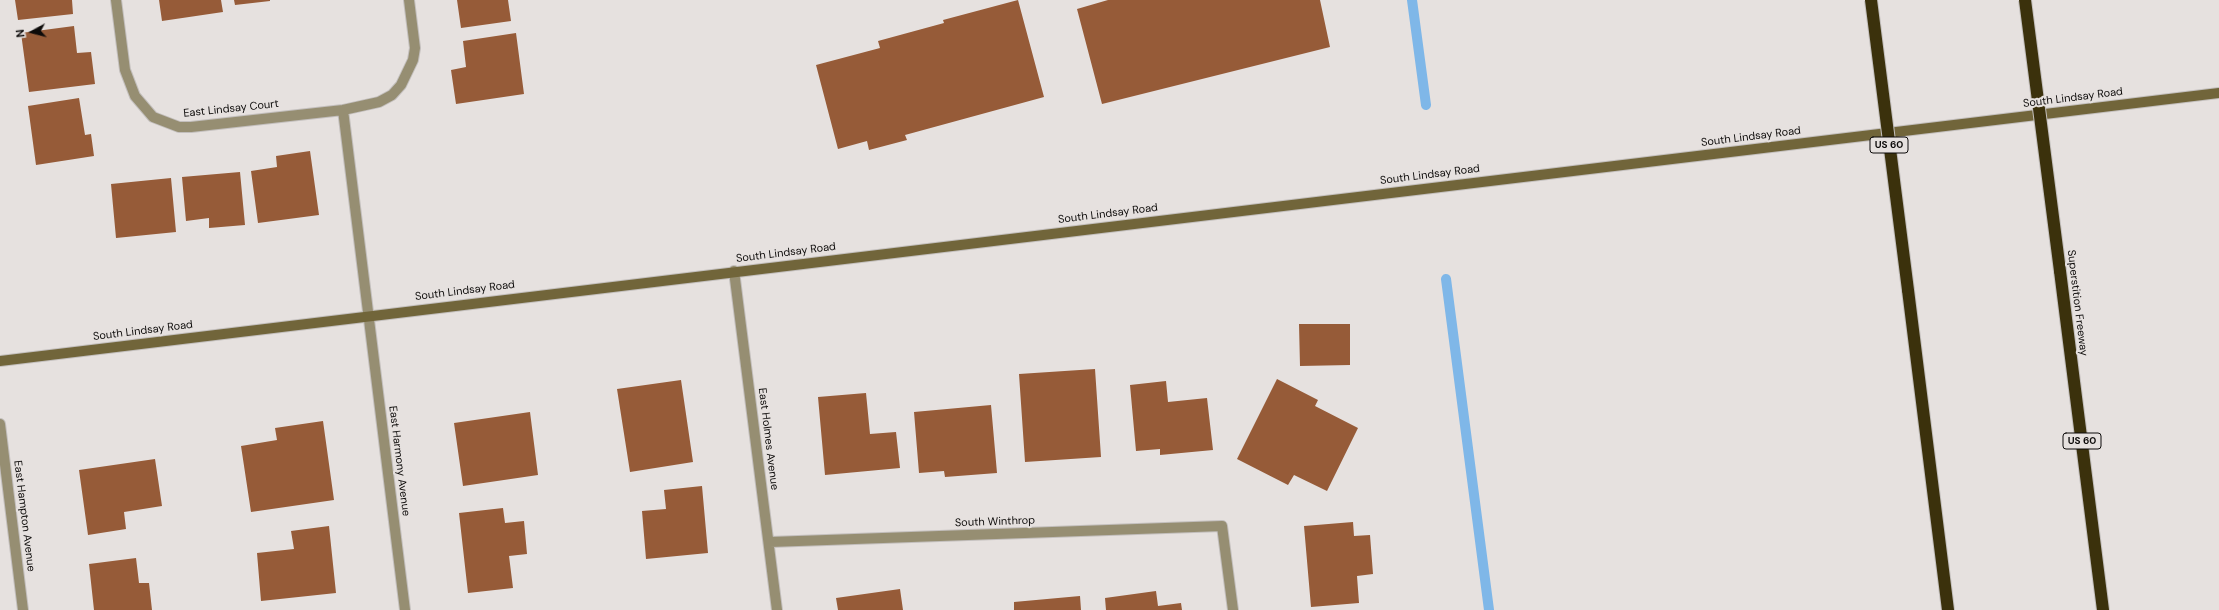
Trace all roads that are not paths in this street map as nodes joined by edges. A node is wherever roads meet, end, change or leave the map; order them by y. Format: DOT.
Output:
graph roads {
  1 [pos="116,0"];
  2 [pos="409,0"];
  3 [pos="1871,0"];
  4 [pos="2025,0"];
  5 [pos="2219,93"];
  6 [pos="343,110"];
  7 [pos="734,271"];
  8 [pos="368,315"];
  9 [pos="0,360"];
  10 [pos="0,424"];
  11 [pos="770,542"];
  12 [pos="23,610"];
  13 [pos="405,610"];
  14 [pos="777,610"];
  15 [pos="1233,610"];
  16 [pos="1948,610"];
  17 [pos="2103,610"];
  1 -- 6 [label="street, East Lindsay Court"];
  2 -- 6 [label="street, East Lindsay Court"];
  3 -- 16 [label="highway, US 60, bridge"];
  4 -- 17 [label="highway, Superstition Freeway / US 60, bridge"];
  5 -- 7 [label="main road, South Lindsay Road"];
  6 -- 8 [label="street"];
  7 -- 8 [label="main road, South Lindsay Road"];
  7 -- 11 [label="street, East Holmes Avenue"];
  8 -- 9 [label="main road, South Lindsay Road"];
  8 -- 13 [label="street, East Harmony Avenue"];
  10 -- 12 [label="street, East Hampton Avenue"];
  11 -- 14 [label="street, East Holmes Avenue"];
  11 -- 15 [label="street, South Winthrop"];
}
